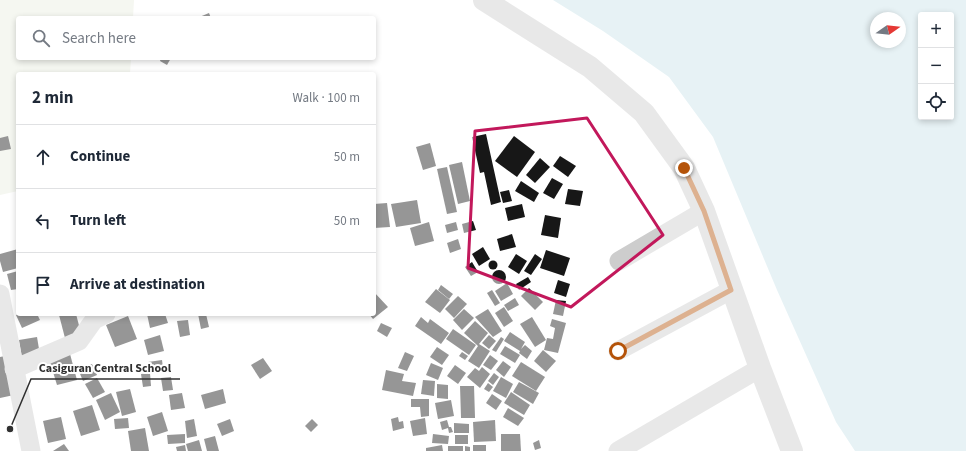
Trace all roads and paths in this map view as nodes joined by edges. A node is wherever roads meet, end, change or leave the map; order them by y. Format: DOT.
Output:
graph roads {
  1 [pos="484,0"];
  2 [pos="704,211"];
  3 [pos="619,261"];
  4 [pos="731,290"];
  5 [pos="0,294"];
  6 [pos="102,316"];
  7 [pos="618,351"];
  8 [pos="760,368"];
  9 [pos="14,369"];
  10 [pos="788,449"];
  11 [pos="31,451"];
  12 [pos="618,451"];
  1 -- 2 [label="street"];
  2 -- 3 [label="street"];
  2 -- 4 [label="street"];
  4 -- 7 [label="street"];
  4 -- 8 [label="street"];
  5 -- 9 [label="street"];
  6 -- 9 [label="street"];
  8 -- 10 [label="street"];
  8 -- 12 [label="street"];
  9 -- 11 [label="street"];
}
